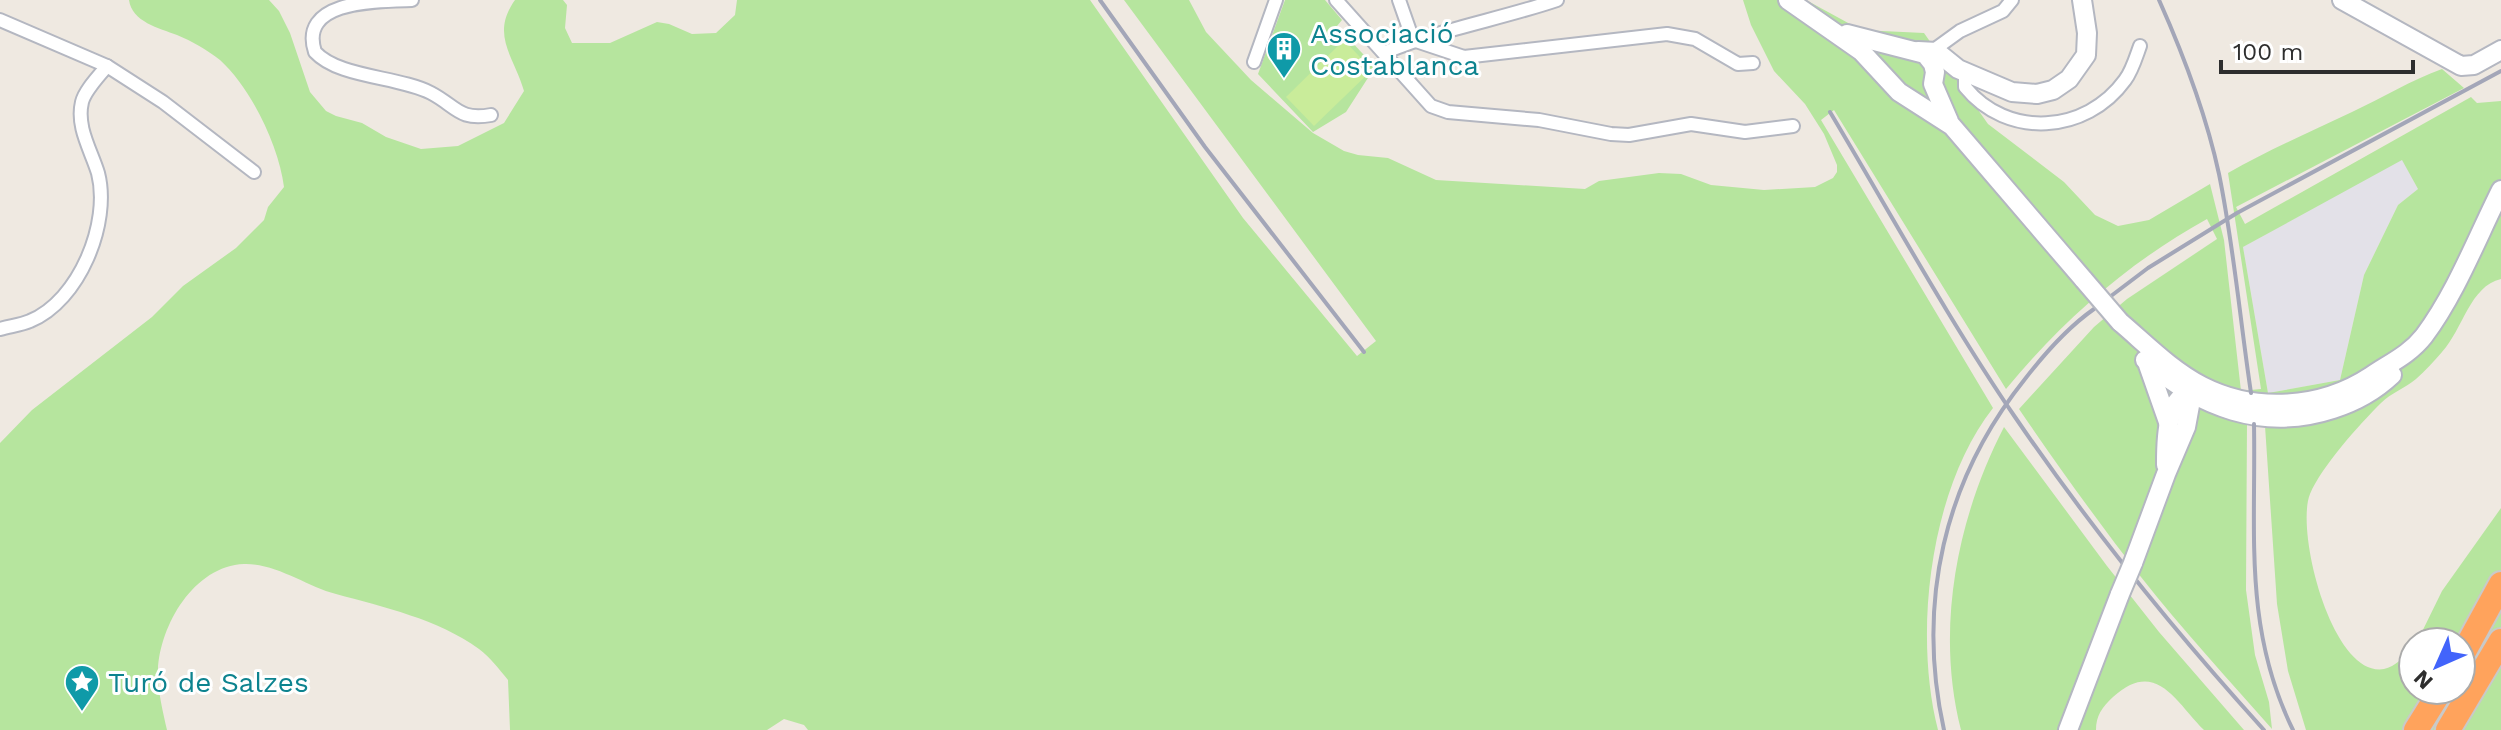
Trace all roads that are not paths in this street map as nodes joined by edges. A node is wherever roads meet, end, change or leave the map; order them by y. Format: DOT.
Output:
graph roads {
  1 [pos="412,0"];
  2 [pos="1276,0"];
  3 [pos="1336,0"];
  4 [pos="1399,0"];
  5 [pos="1557,0"];
  6 [pos="1788,0"];
  7 [pos="2012,0"];
  8 [pos="2082,0"];
  9 [pos="2342,0"];
  10 [pos="0,20"];
  11 [pos="1833,30"];
  12 [pos="1413,40"];
  13 [pos="2140,46"];
  14 [pos="2501,50"];
  15 [pos="1919,51"];
  16 [pos="1384,53"];
  17 [pos="1254,62"];
  18 [pos="1753,63"];
  19 [pos="107,66"];
  20 [pos="1962,70"];
  21 [pos="1890,80"];
  22 [pos="1934,81"];
  23 [pos="1908,96"];
  24 [pos="491,115"];
  25 [pos="1793,126"];
  26 [pos="1952,126"];
  27 [pos="254,172"];
  28 [pos="2501,190"];
  29 [pos="2120,322"];
  30 [pos="0,329"];
  31 [pos="2407,355"];
  32 [pos="2145,360"];
  33 [pos="2167,363"];
  34 [pos="2188,393"];
  35 [pos="2294,403"];
  36 [pos="2218,407"];
  37 [pos="2177,425"];
  38 [pos="2501,584"];
  39 [pos="2477,628"];
  40 [pos="2501,641"];
  41 [pos="2431,706"];
  42 [pos="2068,730"];
  43 [pos="2416,730"];
  44 [pos="2448,730"];
  1 -- 24 [label="street"];
  2 -- 17 [label="street"];
  3 -- 16 [label="street"];
  4 -- 12 [label="street"];
  5 -- 12 [label="street"];
  6 -- 11 [label="main road"];
  7 -- 15 [label="street"];
  8 -- 20 [label="main road"];
  9 -- 14 [label="main road"];
  10 -- 19 [label="street"];
  11 -- 15 [label="main road"];
  11 -- 21 [label="main road"];
  12 -- 16 [label="street"];
  12 -- 18 [label="street"];
  13 -- 20 [label="street"];
  15 -- 20 [label="main road"];
  15 -- 21 [label="main road"];
  15 -- 22 [label="main road"];
  16 -- 25 [label="street"];
  19 -- 27 [label="street"];
  19 -- 30 [label="street"];
  20 -- 22 [label="main road"];
  21 -- 23 [label="main road"];
  22 -- 23 [label="main road"];
  22 -- 26 [label="main road"];
  23 -- 26 [label="main road"];
  26 -- 29 [label="main road, bridge"];
  28 -- 31 [label="main road"];
  29 -- 32 [label="main road"];
  29 -- 33 [label="main road"];
  31 -- 35 [label="main road"];
  31 -- 36 [label="main road"];
  32 -- 34 [label="main road"];
  32 -- 37 [label="main road"];
  33 -- 34 [label="main road"];
  33 -- 35 [label="main road"];
  34 -- 35 [label="main road"];
  34 -- 36 [label="main road"];
  34 -- 37 [label="main road"];
  36 -- 37 [label="main road"];
  37 -- 42 [label="main road, bridge"];
  38 -- 39 [label="highway"];
  40 -- 44 [label="highway"];
  41 -- 43 [label="highway"];
}
